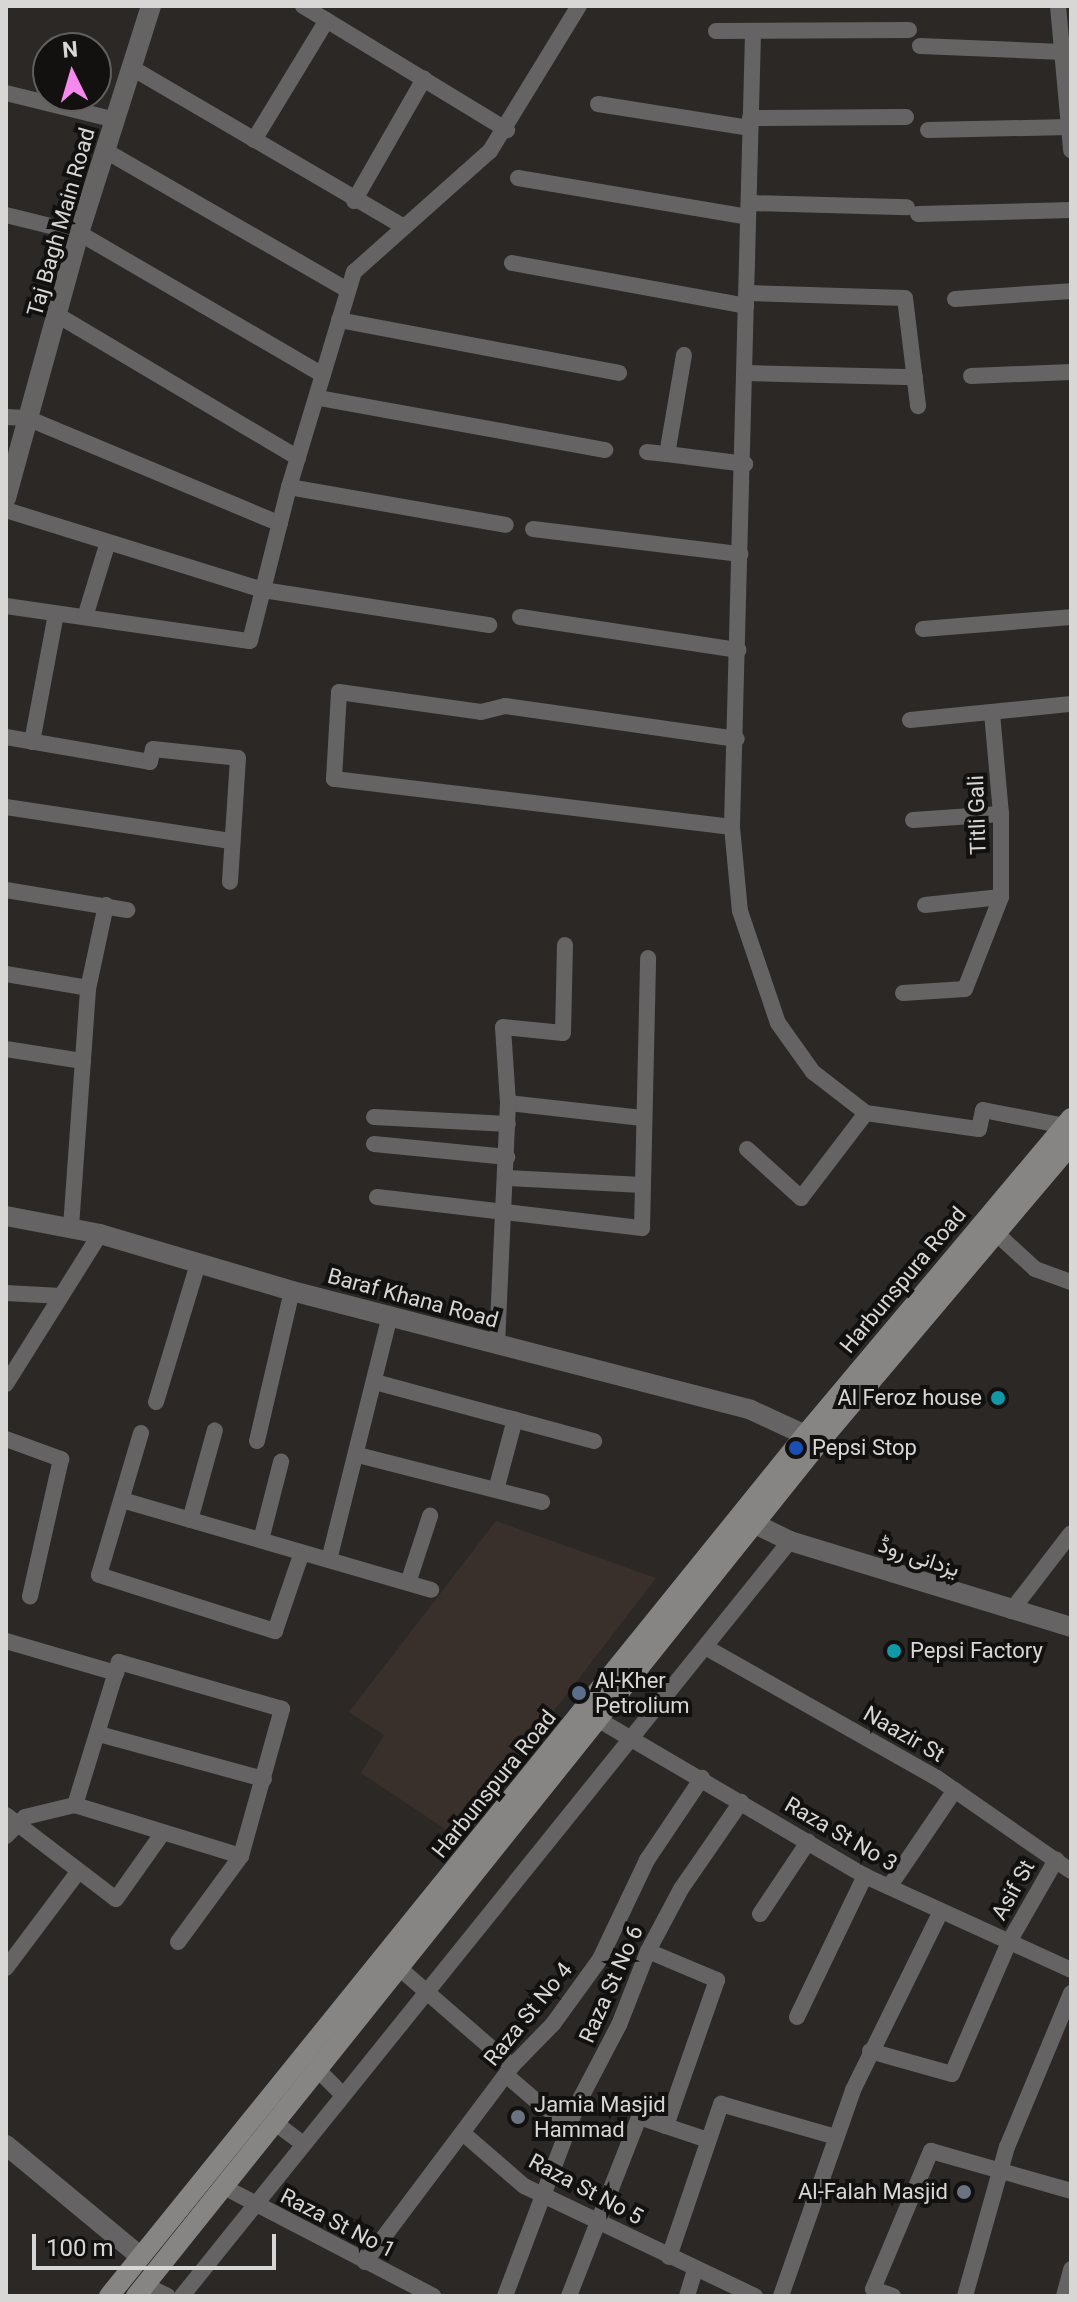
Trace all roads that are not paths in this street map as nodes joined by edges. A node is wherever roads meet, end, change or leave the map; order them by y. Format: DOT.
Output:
graph roads {
  1 [pos="151,6"];
  2 [pos="303,6"];
  3 [pos="579,6"];
  4 [pos="1058,6"];
  5 [pos="327,20"];
  6 [pos="909,30"];
  7 [pos="716,31"];
  8 [pos="753,34"];
  9 [pos="920,46"];
  10 [pos="1062,52"];
  11 [pos="132,68"];
  12 [pos="424,79"];
  13 [pos="1068,79"];
  14 [pos="6,93"];
  15 [pos="598,104"];
  16 [pos="906,117"];
  17 [pos="116,120"];
  18 [pos="749,123"];
  19 [pos="1068,127"];
  20 [pos="507,130"];
  21 [pos="928,130"];
  22 [pos="254,140"];
  23 [pos="104,150"];
  24 [pos="1071,150"];
  25 [pos="518,178"];
  26 [pos="354,201"];
  27 [pos="748,210"];
  28 [pos="1071,210"];
  29 [pos="6,215"];
  30 [pos="402,226"];
  31 [pos="79,233"];
  32 [pos="512,263"];
  33 [pos="346,289"];
  34 [pos="1071,291"];
  35 [pos="955,299"];
  36 [pos="746,300"];
  37 [pos="59,316"];
  38 [pos="339,320"];
  39 [pos="684,355"];
  40 [pos="1071,372"];
  41 [pos="619,373"];
  42 [pos="746,373"];
  43 [pos="323,375"];
  44 [pos="971,376"];
  45 [pos="915,377"];
  46 [pos="319,398"];
  47 [pos="918,406"];
  48 [pos="6,417"];
  49 [pos="27,418"];
  50 [pos="605,450"];
  51 [pos="647,452"];
  52 [pos="667,454"];
  53 [pos="298,458"];
  54 [pos="745,464"];
  55 [pos="289,487"];
  56 [pos="6,498"];
  57 [pos="6,510"];
  58 [pos="280,524"];
  59 [pos="506,525"];
  60 [pos="533,529"];
  61 [pos="108,542"];
  62 [pos="741,554"];
  63 [pos="263,590"];
  64 [pos="6,606"];
  65 [pos="56,614"];
  66 [pos="85,617"];
  67 [pos="520,617"];
  68 [pos="1071,617"];
  69 [pos="489,625"];
  70 [pos="923,629"];
  71 [pos="739,650"];
  72 [pos="1071,704"];
  73 [pos="992,713"];
  74 [pos="910,720"];
  75 [pos="6,737"];
  76 [pos="737,739"];
  77 [pos="32,742"];
  78 [pos="6,807"];
  79 [pos="1001,814"];
  80 [pos="913,820"];
  81 [pos="732,827"];
  82 [pos="232,841"];
  83 [pos="230,882"];
  84 [pos="6,890"];
  85 [pos="1001,897"];
  86 [pos="106,905"];
  87 [pos="925,905"];
  88 [pos="127,910"];
  89 [pos="565,945"];
  90 [pos="648,958"];
  91 [pos="6,974"];
  92 [pos="88,988"];
  93 [pos="903,993"];
  94 [pos="6,1049"];
  95 [pos="83,1061"];
  96 [pos="508,1103"];
  97 [pos="866,1113"];
  98 [pos="374,1117"];
  99 [pos="642,1118"];
  100 [pos="508,1124"];
  101 [pos="1069,1130"];
  102 [pos="374,1144"];
  103 [pos="747,1149"];
  104 [pos="507,1157"];
  105 [pos="507,1178"];
  106 [pos="642,1185"];
  107 [pos="377,1197"];
  108 [pos="506,1210"];
  109 [pos="6,1216"];
  110 [pos="71,1227"];
  111 [pos="100,1234"];
  112 [pos="997,1234"];
  113 [pos="198,1264"];
  114 [pos="1071,1282"];
  115 [pos="292,1291"];
  116 [pos="6,1293"];
  117 [pos="61,1296"];
  118 [pos="390,1315"];
  119 [pos="901,1330"];
  120 [pos="497,1345"];
  121 [pos="375,1382"];
  122 [pos="6,1384"];
  123 [pos="156,1402"];
  124 [pos="515,1419"];
  125 [pos="215,1430"];
  126 [pos="141,1433"];
  127 [pos="805,1435"];
  128 [pos="6,1439"];
  129 [pos="257,1441"];
  130 [pos="594,1441"];
  131 [pos="358,1455"];
  132 [pos="281,1462"];
  133 [pos="496,1490"];
  134 [pos="122,1500"];
  135 [pos="542,1502"];
  136 [pos="430,1516"];
  137 [pos="190,1520"];
  138 [pos="755,1524"];
  139 [pos="1071,1533"];
  140 [pos="261,1540"];
  141 [pos="790,1541"];
  142 [pos="302,1552"];
  143 [pos="329,1560"];
  144 [pos="408,1583"];
  145 [pos="431,1590"];
  146 [pos="30,1597"];
  147 [pos="1011,1611"];
  148 [pos="1071,1627"];
  149 [pos="6,1641"];
  150 [pos="707,1648"];
  151 [pos="116,1673"];
  152 [pos="599,1720"];
  153 [pos="99,1734"];
  154 [pos="633,1737"];
  155 [pos="702,1778"];
  156 [pos="264,1779"];
  157 [pos="955,1790"];
  158 [pos="741,1802"];
  159 [pos="75,1805"];
  160 [pos="511,1812"];
  161 [pos="12,1819"];
  162 [pos="162,1834"];
  163 [pos="6,1836"];
  164 [pos="808,1842"];
  165 [pos="241,1856"];
  166 [pos="1056,1860"];
  167 [pos="1071,1871"];
  168 [pos="78,1872"];
  169 [pos="865,1876"];
  170 [pos="889,1887"];
  171 [pos="941,1911"];
  172 [pos="760,1914"];
  173 [pos="178,1942"];
  174 [pos="1009,1942"];
  175 [pos="648,1951"];
  176 [pos="398,1967"];
  177 [pos="6,1968"];
  178 [pos="1071,1970"];
  179 [pos="428,1992"];
  180 [pos="1071,1993"];
  181 [pos="797,2017"];
  182 [pos="870,2051"];
  183 [pos="317,2069"];
  184 [pos="509,2070"];
  185 [pos="343,2095"];
  186 [pos="274,2122"];
  187 [pos="571,2122"];
  188 [pos="666,2126"];
  189 [pos="464,2134"];
  190 [pos="836,2137"];
  191 [pos="708,2140"];
  192 [pos="303,2144"];
  193 [pos="6,2145"];
  194 [pos="1000,2171"];
  195 [pos="216,2182"];
  196 [pos="1071,2191"];
  197 [pos="544,2196"];
  198 [pos="255,2204"];
  199 [pos="598,2222"];
  200 [pos="141,2257"];
  201 [pos="669,2257"];
  202 [pos="365,2262"];
  203 [pos="1071,2269"];
  204 [pos="695,2270"];
  205 [pos="140,2291"];
  206 [pos="872,2292"];
  207 [pos="109,2296"];
  208 [pos="168,2296"];
  209 [pos="182,2296"];
  210 [pos="433,2296"];
  211 [pos="505,2296"];
  212 [pos="569,2296"];
  213 [pos="687,2296"];
  214 [pos="755,2296"];
  215 [pos="781,2296"];
  216 [pos="893,2296"];
  217 [pos="965,2296"];
  218 [pos="1064,2296"];
  1 -- 11 [label="street, Taj Bagh Main Road"];
  2 -- 5 [label="street"];
  3 -- 20 [label="street"];
  4 -- 10 [label="street"];
  5 -- 12 [label="street"];
  5 -- 22 [label="street"];
  6 -- 8 [label="street"];
  7 -- 8 [label="street"];
  8 -- 18 [label="street"];
  9 -- 10 [label="street"];
  10 -- 13 [label="street"];
  11 -- 17 [label="street, Taj Bagh Main Road"];
  11 -- 22 [label="street"];
  12 -- 20 [label="street"];
  12 -- 26 [label="street"];
  13 -- 19 [label="street"];
  14 -- 17 [label="street"];
  15 -- 18 [label="street"];
  16 -- 18 [label="street"];
  17 -- 23 [label="street, Taj Bagh Main Road"];
  18 -- 27 [label="street"];
  19 -- 21 [label="street"];
  19 -- 24 [label="street"];
  20 -- 30 [label="street"];
  22 -- 26 [label="street"];
  23 -- 31 [label="street, Taj Bagh Main Road"];
  23 -- 33 [label="street"];
  25 -- 27 [label="street"];
  26 -- 30 [label="street"];
  27 -- 28 [label="street"];
  27 -- 36 [label="street"];
  29 -- 31 [label="street"];
  30 -- 33 [label="street"];
  31 -- 37 [label="street, Taj Bagh Main Road"];
  31 -- 43 [label="street"];
  32 -- 36 [label="street"];
  33 -- 38 [label="street"];
  34 -- 35 [label="street"];
  36 -- 42 [label="street"];
  36 -- 45 [label="street"];
  37 -- 49 [label="street, Taj Bagh Main Road"];
  37 -- 53 [label="street"];
  38 -- 41 [label="street"];
  38 -- 43 [label="street"];
  39 -- 52 [label="street"];
  40 -- 44 [label="street"];
  42 -- 45 [label="street"];
  42 -- 54 [label="street"];
  43 -- 46 [label="street"];
  45 -- 47 [label="street"];
  46 -- 50 [label="street"];
  46 -- 53 [label="street"];
  48 -- 49 [label="street"];
  49 -- 56 [label="street, Taj Bagh Main Road"];
  49 -- 58 [label="street"];
  51 -- 52 [label="street"];
  52 -- 54 [label="street"];
  53 -- 55 [label="street"];
  54 -- 62 [label="street"];
  55 -- 58 [label="street"];
  55 -- 59 [label="street"];
  57 -- 61 [label="street"];
  58 -- 63 [label="street"];
  60 -- 62 [label="street"];
  61 -- 63 [label="street"];
  61 -- 66 [label="street"];
  62 -- 71 [label="street"];
  63 -- 66 [label="street"];
  63 -- 69 [label="street"];
  64 -- 65 [label="street"];
  65 -- 66 [label="street"];
  65 -- 77 [label="street"];
  67 -- 71 [label="street"];
  68 -- 70 [label="street"];
  71 -- 76 [label="street"];
  72 -- 73 [label="street"];
  73 -- 74 [label="street"];
  73 -- 79 [label="street, Titli Gali"];
  75 -- 77 [label="street"];
  76 -- 81 [label="street"];
  76 -- 81 [label="street"];
  77 -- 82 [label="street"];
  78 -- 82 [label="street"];
  79 -- 80 [label="street"];
  79 -- 85 [label="street, Titli Gali"];
  81 -- 97 [label="street"];
  82 -- 83 [label="street"];
  84 -- 86 [label="street"];
  85 -- 87 [label="street"];
  85 -- 93 [label="street, Titli Gali"];
  86 -- 88 [label="street"];
  86 -- 92 [label="street"];
  89 -- 96 [label="street"];
  90 -- 99 [label="street"];
  91 -- 92 [label="street"];
  92 -- 95 [label="street"];
  94 -- 95 [label="street"];
  95 -- 110 [label="street"];
  96 -- 99 [label="street"];
  96 -- 100 [label="street"];
  97 -- 101 [label="street"];
  97 -- 103 [label="street"];
  98 -- 100 [label="street"];
  99 -- 106 [label="street"];
  100 -- 104 [label="street"];
  101 -- 112 [label="main road, Harbunspura Road"];
  101 -- 119 [label="main road, Harbunspura Road"];
  102 -- 104 [label="street"];
  104 -- 105 [label="street"];
  105 -- 106 [label="street"];
  105 -- 108 [label="street"];
  106 -- 108 [label="street"];
  107 -- 108 [label="street"];
  108 -- 120 [label="street"];
  109 -- 110 [label="street, Baraf Khana Road"];
  110 -- 111 [label="street, Baraf Khana Road"];
  111 -- 113 [label="street, Baraf Khana Road"];
  111 -- 117 [label="street"];
  112 -- 114 [label="street"];
  112 -- 119 [label="main road, Harbunspura Road"];
  113 -- 115 [label="street, Baraf Khana Road"];
  113 -- 123 [label="street"];
  115 -- 118 [label="street, Baraf Khana Road"];
  115 -- 129 [label="street"];
  116 -- 117 [label="street"];
  117 -- 122 [label="street"];
  118 -- 120 [label="street, Baraf Khana Road"];
  118 -- 121 [label="street"];
  119 -- 127 [label="main road, Harbunspura Road"];
  119 -- 138 [label="main road, Harbunspura Road"];
  120 -- 127 [label="street, Baraf Khana Road"];
  121 -- 124 [label="street"];
  121 -- 131 [label="street"];
  124 -- 130 [label="street"];
  124 -- 133 [label="street"];
  125 -- 137 [label="street"];
  126 -- 134 [label="street"];
  127 -- 160 [label="main road, Harbunspura Road"];
  128 -- 146 [label="street"];
  131 -- 133 [label="street"];
  131 -- 143 [label="street"];
  132 -- 140 [label="street"];
  133 -- 135 [label="street"];
  134 -- 137 [label="street"];
  134 -- 142 [label="street"];
  136 -- 144 [label="street"];
  137 -- 140 [label="street"];
  138 -- 141 [label="street, یزدانی روڈ"];
  138 -- 152 [label="main road, Harbunspura Road"];
  139 -- 147 [label="street"];
  140 -- 142 [label="street"];
  141 -- 147 [label="street, یزدانی روڈ"];
  141 -- 150 [label="street"];
  142 -- 143 [label="street"];
  143 -- 144 [label="street"];
  144 -- 145 [label="street"];
  147 -- 148 [label="street, یزدانی روڈ"];
  149 -- 151 [label="street"];
  150 -- 154 [label="street"];
  150 -- 157 [label="street, Naazir St"];
  151 -- 153 [label="street"];
  151 -- 156 [label="street"];
  152 -- 154 [label="street, Raza St No 3"];
  152 -- 160 [label="main road, Harbunspura Road"];
  153 -- 156 [label="street"];
  153 -- 159 [label="street"];
  154 -- 155 [label="street, Raza St No 3"];
  154 -- 179 [label="street"];
  155 -- 158 [label="street, Raza St No 3"];
  155 -- 184 [label="street, Raza St No 4"];
  156 -- 165 [label="street"];
  157 -- 166 [label="street, Naazir St"];
  157 -- 170 [label="street"];
  158 -- 164 [label="street, Raza St No 3"];
  158 -- 175 [label="street, Raza St No 6"];
  159 -- 161 [label="street"];
  159 -- 162 [label="street"];
  160 -- 176 [label="main road, Harbunspura Road"];
  160 -- 195 [label="main road, Harbunspura Road"];
  161 -- 163 [label="street"];
  161 -- 168 [label="street"];
  162 -- 165 [label="street"];
  162 -- 168 [label="street"];
  164 -- 169 [label="street, Raza St No 3"];
  164 -- 172 [label="street"];
  165 -- 173 [label="street"];
  166 -- 167 [label="street, Naazir St"];
  166 -- 174 [label="street, Asif St"];
  168 -- 177 [label="street"];
  169 -- 170 [label="street, Raza St No 3"];
  169 -- 181 [label="street"];
  170 -- 171 [label="street, Raza St No 3"];
  171 -- 174 [label="street, Raza St No 3"];
  171 -- 182 [label="street"];
  174 -- 178 [label="street, Raza St No 3"];
  174 -- 182 [label="street, Asif St"];
  175 -- 187 [label="street, Raza St No 6"];
  175 -- 188 [label="street"];
  176 -- 179 [label="street"];
  176 -- 183 [label="main road, Harbunspura Road"];
  179 -- 184 [label="street"];
  179 -- 185 [label="street"];
  180 -- 194 [label="street"];
  182 -- 190 [label="street"];
  183 -- 185 [label="street"];
  183 -- 186 [label="main road, Harbunspura Road"];
  184 -- 187 [label="street"];
  184 -- 189 [label="street, Raza St No 4"];
  185 -- 192 [label="street"];
  186 -- 192 [label="street"];
  186 -- 195 [label="main road, Harbunspura Road"];
  187 -- 197 [label="street, Raza St No 6"];
  188 -- 191 [label="street"];
  188 -- 199 [label="street"];
  189 -- 197 [label="street, Raza St No 5"];
  189 -- 202 [label="street, Raza St No 4"];
  190 -- 191 [label="street"];
  190 -- 215 [label="street"];
  191 -- 201 [label="street"];
  192 -- 198 [label="street"];
  193 -- 200 [label="street"];
  194 -- 196 [label="street"];
  194 -- 206 [label="street"];
  194 -- 217 [label="street"];
  195 -- 198 [label="street, Raza St No 1"];
  195 -- 200 [label="main road, Harbunspura Road"];
  195 -- 205 [label="main road, Harbunspura Road"];
  197 -- 199 [label="street, Raza St No 5"];
  197 -- 211 [label="street, Raza St No 6"];
  198 -- 202 [label="street, Raza St No 1"];
  198 -- 209 [label="street"];
  199 -- 201 [label="street, Raza St No 5"];
  199 -- 212 [label="street"];
  200 -- 207 [label="main road, Harbunspura Road"];
  201 -- 204 [label="street, Raza St No 5"];
  202 -- 210 [label="street, Raza St No 1"];
  203 -- 218 [label="street"];
  204 -- 213 [label="street"];
  204 -- 214 [label="street, Raza St No 5"];
  205 -- 208 [label="street"];
  206 -- 216 [label="street"];
}
